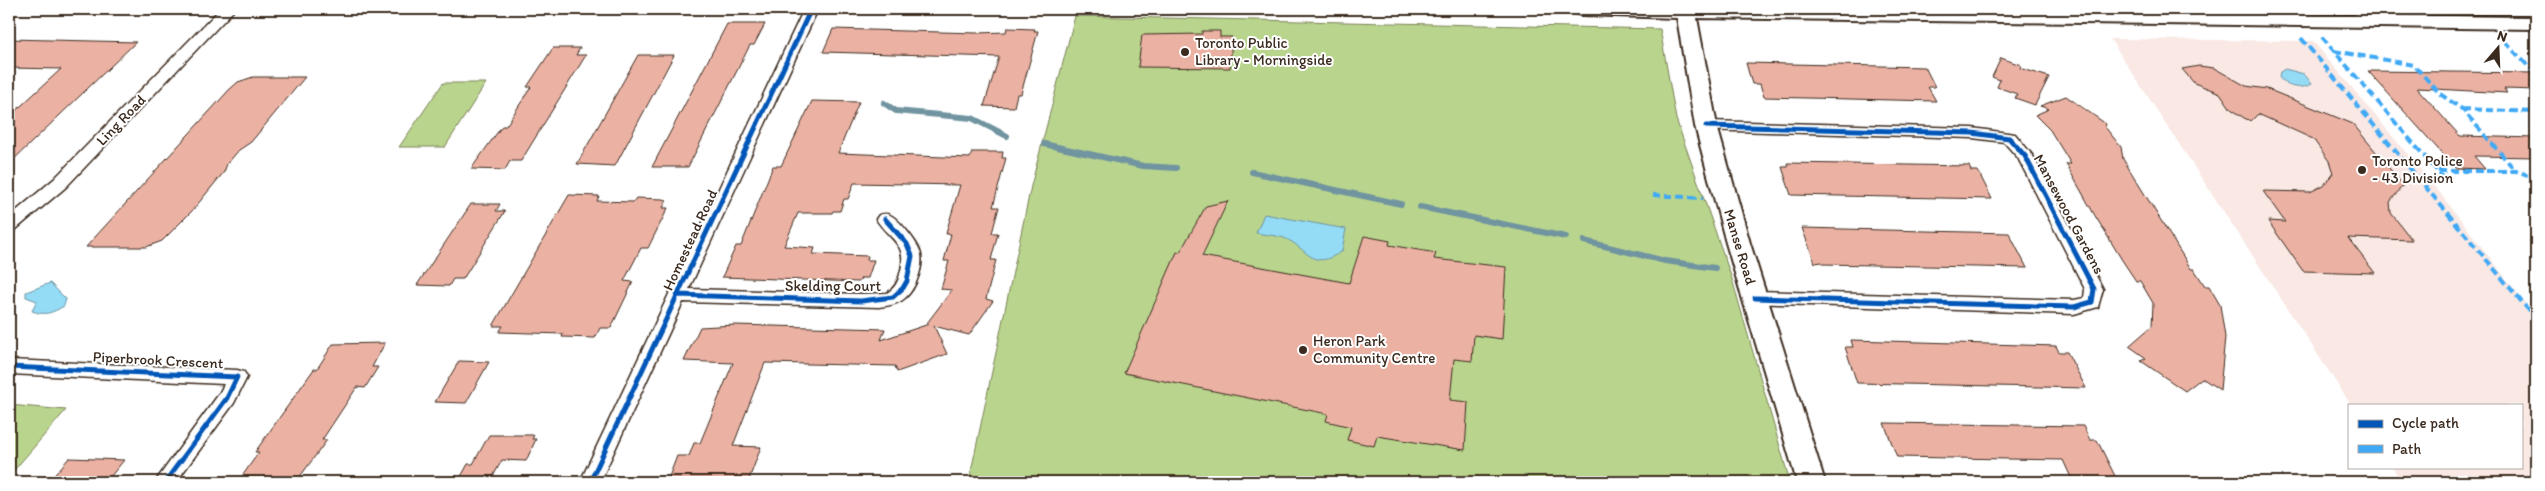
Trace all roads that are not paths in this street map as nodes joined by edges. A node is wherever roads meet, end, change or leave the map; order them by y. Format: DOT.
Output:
graph roads {
  1 [pos="228,9"];
  2 [pos="811,9"];
  3 [pos="1581,9"];
  4 [pos="1685,11"];
  5 [pos="2195,14"];
  6 [pos="2364,15"];
  7 [pos="2536,23"];
  8 [pos="1706,126"];
  9 [pos="885,219"];
  10 [pos="9,226"];
  11 [pos="678,295"];
  12 [pos="1756,298"];
  13 [pos="9,366"];
  14 [pos="165,482"];
  15 [pos="590,482"];
  16 [pos="1811,482"];
  1 -- 10 [label="street, Ling Road"];
  2 -- 11 [label="street, Homestead Road"];
  3 -- 4 [label="main road"];
  4 -- 5 [label="main road"];
  4 -- 8 [label="main road, Manse Road"];
  5 -- 6 [label="main road"];
  6 -- 7 [label="main road"];
  8 -- 12 [label="main road, Manse Road"];
  8 -- 12 [label="street, Mansewood Gardens"];
  9 -- 11 [label="street, Skelding Court"];
  11 -- 15 [label="street, Homestead Road"];
  12 -- 16 [label="main road, Manse Road"];
  13 -- 14 [label="street, Piperbrook Crescent"];
}
